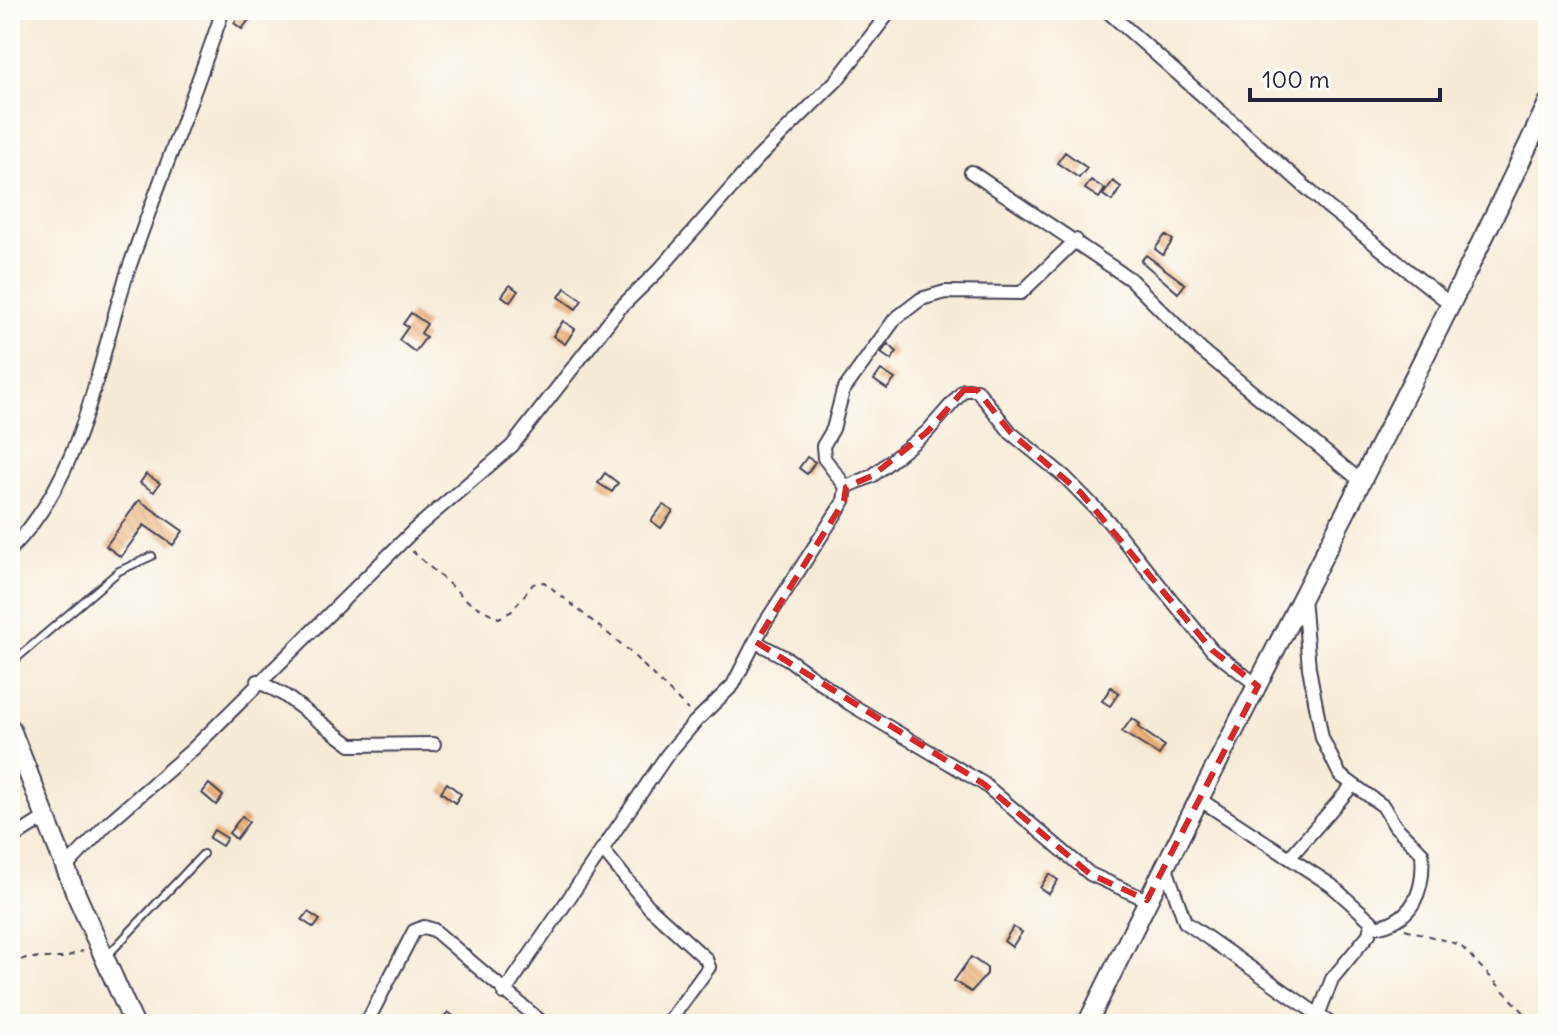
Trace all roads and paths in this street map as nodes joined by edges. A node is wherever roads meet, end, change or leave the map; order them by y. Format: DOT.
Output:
graph roads {
  1 [pos="223,10"];
  2 [pos="891,10"];
  3 [pos="1106,10"];
  4 [pos="1548,103"];
  5 [pos="971,172"];
  6 [pos="1076,240"];
  7 [pos="1453,306"];
  8 [pos="1362,482"];
  9 [pos="846,487"];
  10 [pos="402,542"];
  11 [pos="10,550"];
  12 [pos="152,556"];
  13 [pos="1303,594"];
  14 [pos="756,642"];
  15 [pos="10,664"];
  16 [pos="258,681"];
  17 [pos="1258,686"];
  18 [pos="695,722"];
  19 [pos="10,727"];
  20 [pos="434,744"];
  21 [pos="1352,786"];
  22 [pos="1199,799"];
  23 [pos="46,817"];
  24 [pos="10,840"];
  25 [pos="602,849"];
  26 [pos="203,854"];
  27 [pos="1290,857"];
  28 [pos="67,866"];
  29 [pos="1166,868"];
  30 [pos="1147,900"];
  31 [pos="1395,924"];
  32 [pos="1373,927"];
  33 [pos="102,952"];
  34 [pos="10,965"];
  35 [pos="504,993"];
  36 [pos="1319,1013"];
  37 [pos="134,1024"];
  38 [pos="366,1024"];
  39 [pos="544,1024"];
  40 [pos="667,1024"];
  41 [pos="1087,1024"];
  42 [pos="1331,1024"];
  43 [pos="1535,1024"];
  1 -- 11 [label="street"];
  2 -- 10 [label="street"];
  3 -- 7 [label="street"];
  4 -- 7 [label="main road"];
  5 -- 6 [label="street"];
  6 -- 8 [label="street"];
  6 -- 9 [label="street"];
  7 -- 8 [label="main road"];
  8 -- 13 [label="main road"];
  9 -- 14 [label="street"];
  9 -- 17 [label="street"];
  10 -- 16 [label="street"];
  10 -- 18 [label="path"];
  12 -- 15 [label="lane"];
  13 -- 17 [label="main road"];
  13 -- 21 [label="street"];
  14 -- 18 [label="street"];
  14 -- 30 [label="street"];
  16 -- 20 [label="street"];
  16 -- 28 [label="street"];
  17 -- 22 [label="main road"];
  18 -- 25 [label="street"];
  19 -- 23 [label="main road"];
  21 -- 27 [label="street"];
  21 -- 31 [label="street"];
  22 -- 27 [label="street"];
  22 -- 29 [label="main road"];
  23 -- 24 [label="street"];
  23 -- 28 [label="main road"];
  25 -- 35 [label="street"];
  25 -- 40 [label="street"];
  26 -- 33 [label="lane"];
  27 -- 32 [label="street"];
  28 -- 33 [label="main road"];
  29 -- 30 [label="main road"];
  29 -- 36 [label="street"];
  30 -- 41 [label="main road"];
  31 -- 32 [label="street"];
  31 -- 43 [label="path"];
  32 -- 36 [label="street"];
  33 -- 34 [label="path"];
  33 -- 37 [label="main road"];
  35 -- 38 [label="street"];
  35 -- 39 [label="street"];
  36 -- 42 [label="street"];
}
